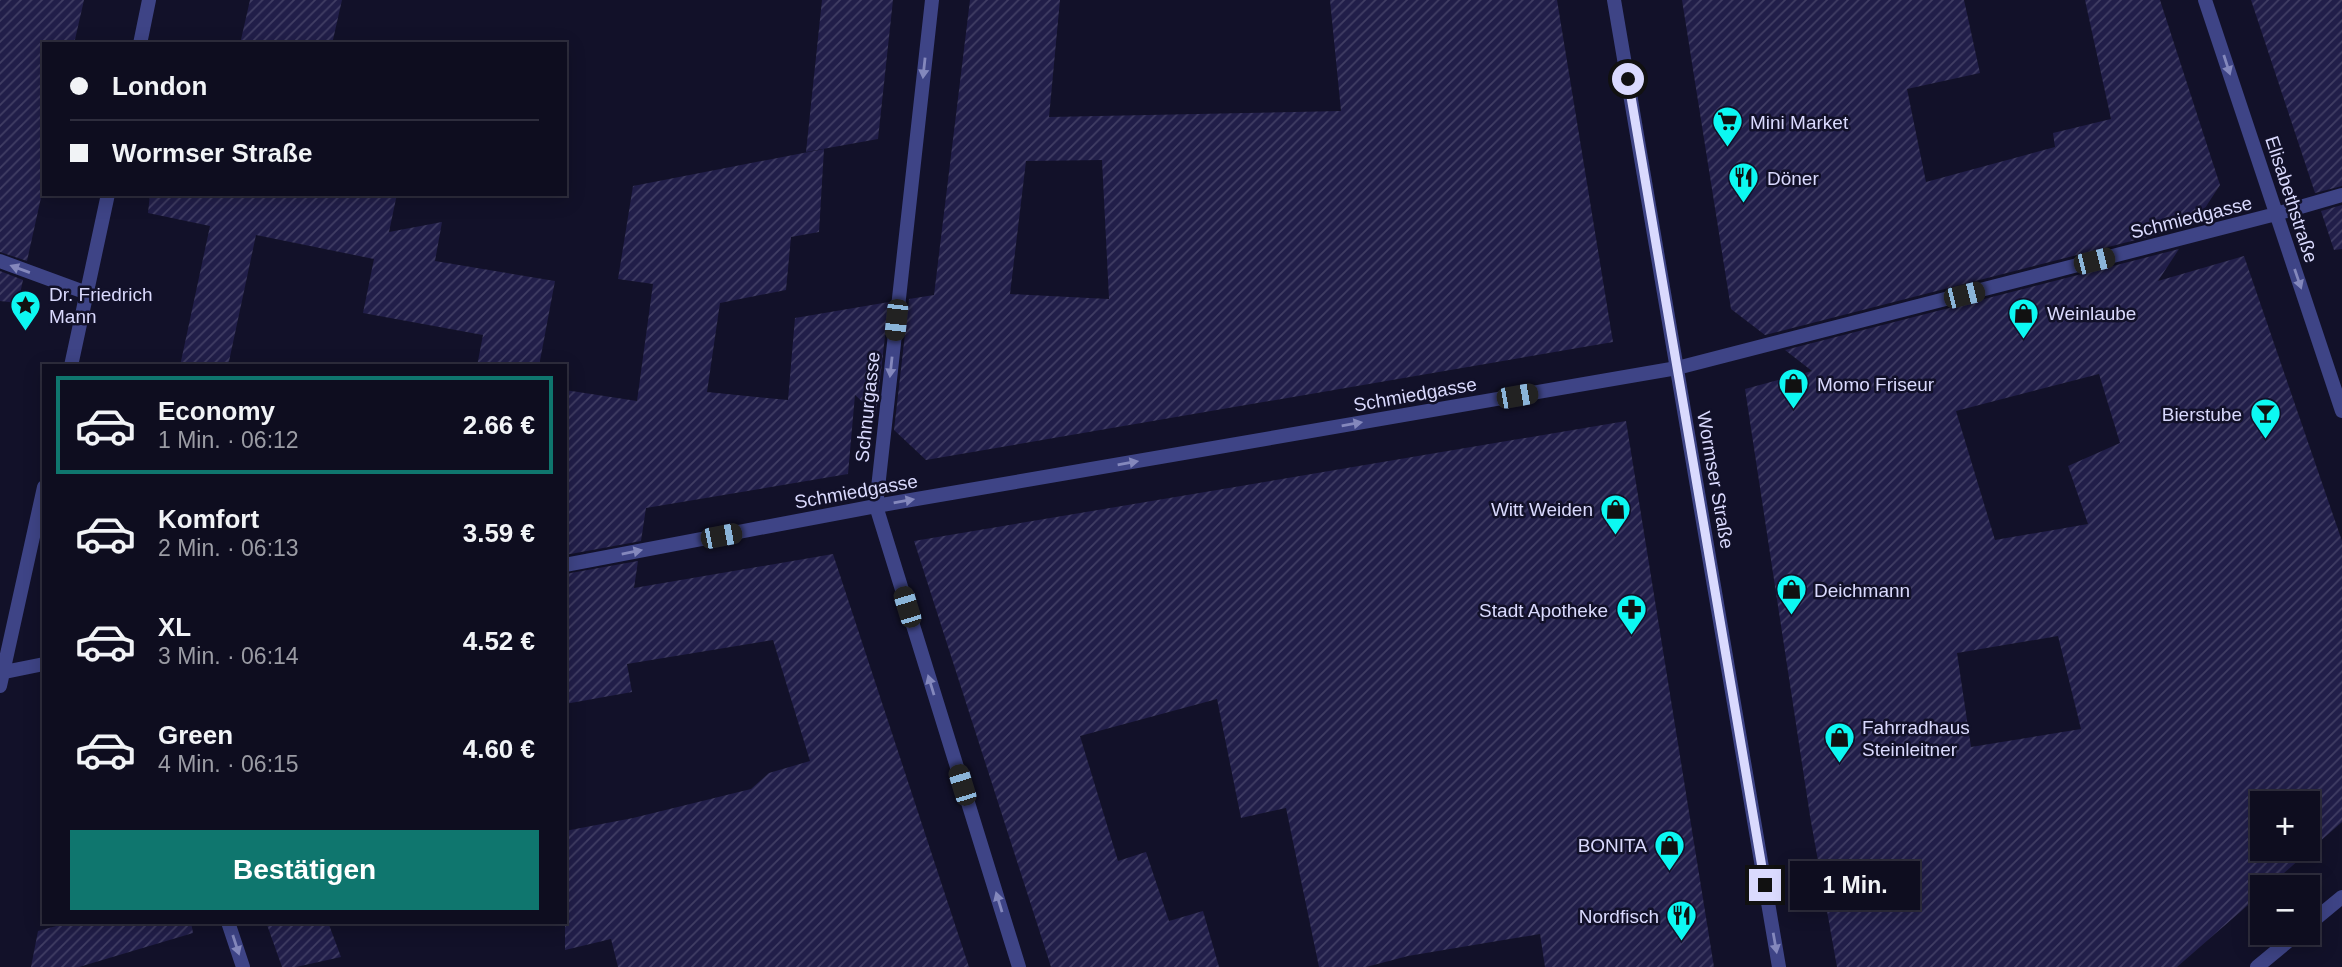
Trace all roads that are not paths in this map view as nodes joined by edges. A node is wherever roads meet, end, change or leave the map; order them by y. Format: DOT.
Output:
graph roads {
  1 [pos="149,0"];
  2 [pos="932,0"];
  3 [pos="1614,0"];
  4 [pos="2205,0"];
  5 [pos="139,42"];
  6 [pos="2342,195"];
  7 [pos="108,196"];
  8 [pos="2276,214"];
  9 [pos="0,261"];
  10 [pos="87,293"];
  11 [pos="71,364"];
  12 [pos="1677,368"];
  13 [pos="2342,411"];
  14 [pos="42,496"];
  15 [pos="876,506"];
  16 [pos="567,565"];
  17 [pos="42,665"];
  18 [pos="1,677"];
  19 [pos="2342,897"];
  20 [pos="2320,915"];
  21 [pos="229,924"];
  22 [pos="2284,945"];
  23 [pos="243,967"];
  24 [pos="1019,967"];
  25 [pos="1779,967"];
  26 [pos="2257,967"];
  1 -- 5 [label="street"];
  2 -- 15 [label="street, Schnurgasse, one-way"];
  3 -- 12 [label="street, Wormser Straße"];
  4 -- 8 [label="street, Elisabethstraße, one-way"];
  6 -- 8 [label="street, Schmiedgasse"];
  7 -- 10 [label="street"];
  8 -- 12 [label="street, Schmiedgasse"];
  8 -- 13 [label="street, Elisabethstraße, one-way"];
  10 -- 9 [label="street, one-way"];
  10 -- 11 [label="street"];
  15 -- 12 [label="street, Schmiedgasse, one-way"];
  12 -- 25 [label="street, Wormser Straße, one-way"];
  14 -- 18 [label="street"];
  16 -- 15 [label="street, Schmiedgasse, one-way"];
  24 -- 15 [label="street, Schnurgasse, one-way"];
  17 -- 18 [label="street"];
  19 -- 20 [label="street"];
  21 -- 23 [label="street, one-way"];
  22 -- 26 [label="street"];
}
